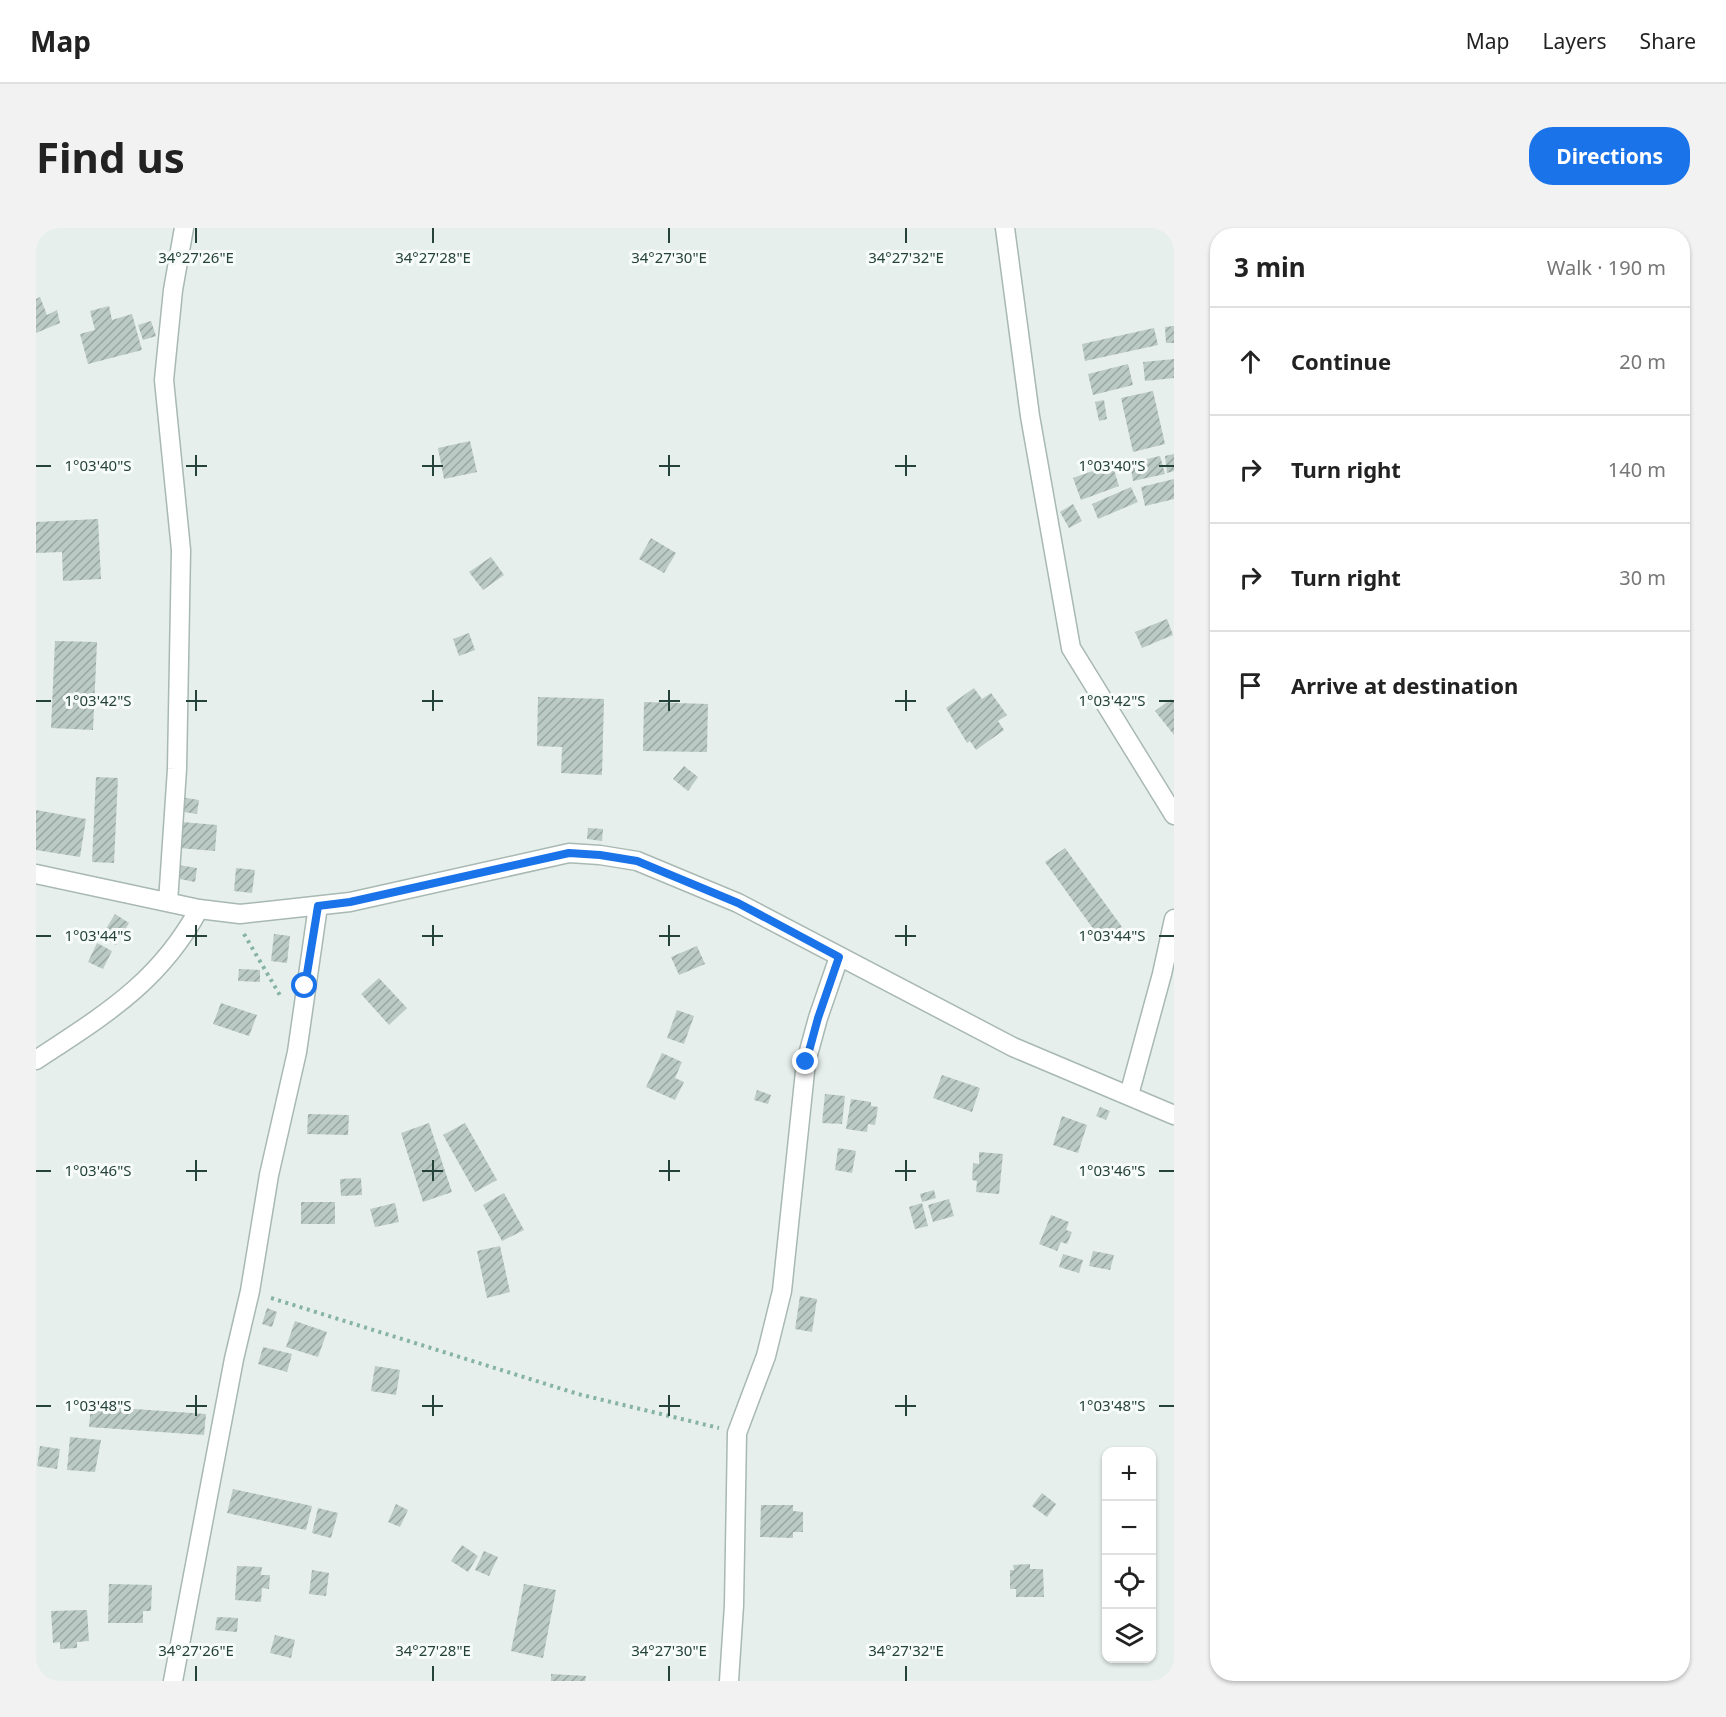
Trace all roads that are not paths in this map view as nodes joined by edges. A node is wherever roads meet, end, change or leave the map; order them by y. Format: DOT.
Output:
graph roads {
  1 [pos="184,228"];
  2 [pos="1005,228"];
  3 [pos="1174,815"];
  4 [pos="36,874"];
  5 [pos="168,902"];
  6 [pos="318,906"];
  7 [pos="199,909"];
  8 [pos="1174,919"];
  9 [pos="839,957"];
  10 [pos="36,1060"];
  11 [pos="1129,1095"];
  12 [pos="1174,1115"];
  13 [pos="173,1681"];
  14 [pos="729,1681"];
  1 -- 5 [label="street"];
  2 -- 3 [label="street"];
  4 -- 5 [label="street"];
  5 -- 7 [label="street"];
  6 -- 7 [label="street"];
  6 -- 9 [label="street"];
  6 -- 13 [label="street"];
  7 -- 10 [label="street"];
  8 -- 11 [label="street"];
  9 -- 11 [label="street"];
  9 -- 14 [label="street"];
  11 -- 12 [label="street"];
}
